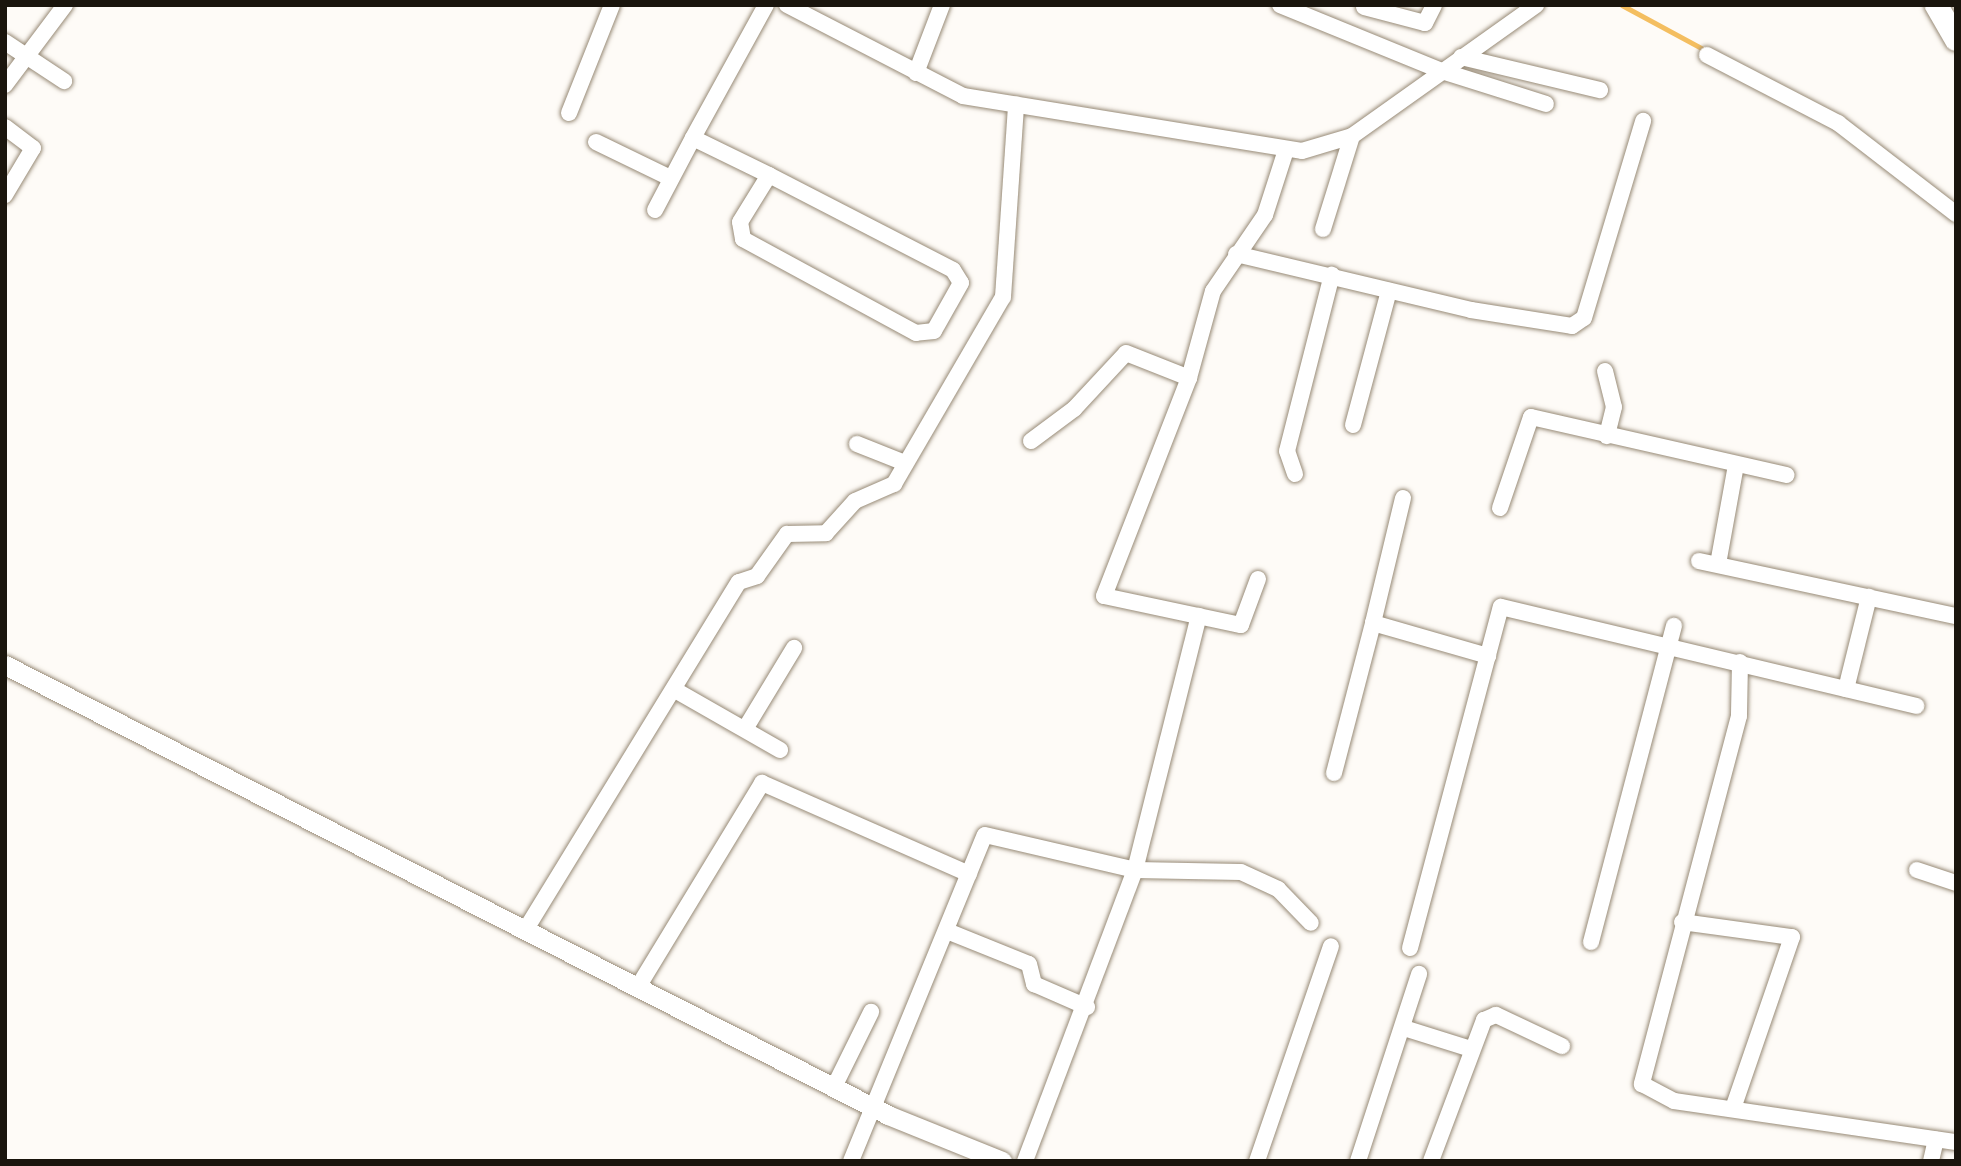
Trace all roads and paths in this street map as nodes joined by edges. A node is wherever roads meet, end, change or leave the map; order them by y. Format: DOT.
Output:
graph roads {
  1 [pos="65,5"];
  2 [pos="612,5"];
  3 [pos="766,5"];
  4 [pos="787,5"];
  5 [pos="942,5"];
  6 [pos="1280,5"];
  7 [pos="1434,5"];
  8 [pos="1535,5"];
  9 [pos="1936,5"];
  10 [pos="1364,7"];
  11 [pos="1956,39"];
  12 [pos="5,42"];
  13 [pos="1707,55"];
  14 [pos="26,57"];
  15 [pos="1461,57"];
  16 [pos="1442,71"];
  17 [pos="916,73"];
  18 [pos="64,81"];
  19 [pos="5,85"];
  20 [pos="1600,90"];
  21 [pos="1016,104"];
  22 [pos="1546,104"];
  23 [pos="569,113"];
  24 [pos="1643,121"];
  25 [pos="5,127"];
  26 [pos="1352,136"];
  27 [pos="692,138"];
  28 [pos="596,142"];
  29 [pos="1286,150"];
  30 [pos="769,175"];
  31 [pos="670,178"];
  32 [pos="5,195"];
  33 [pos="655,209"];
  34 [pos="1956,214"];
  35 [pos="1323,229"];
  36 [pos="1236,254"];
  37 [pos="1332,275"];
  38 [pos="1389,290"];
  39 [pos="1605,371"];
  40 [pos="1189,377"];
  41 [pos="1353,425"];
  42 [pos="1607,436"];
  43 [pos="1031,441"];
  44 [pos="857,444"];
  45 [pos="905,463"];
  46 [pos="1736,465"];
  47 [pos="1294,474"];
  48 [pos="1786,474"];
  49 [pos="1403,498"];
  50 [pos="1500,509"];
  51 [pos="1699,561"];
  52 [pos="1718,564"];
  53 [pos="1258,579"];
  54 [pos="1869,597"];
  55 [pos="1956,616"];
  56 [pos="1199,617"];
  57 [pos="1373,623"];
  58 [pos="1674,626"];
  59 [pos="1670,644"];
  60 [pos="794,648"];
  61 [pos="1488,656"];
  62 [pos="1740,662"];
  63 [pos="6,666"];
  64 [pos="1846,689"];
  65 [pos="675,690"];
  66 [pos="1916,706"];
  67 [pos="745,729"];
  68 [pos="780,750"];
  69 [pos="1334,774"];
  70 [pos="1135,870"];
  71 [pos="1917,870"];
  72 [pos="969,874"];
  73 [pos="1956,883"];
  74 [pos="1682,922"];
  75 [pos="1311,923"];
  76 [pos="526,929"];
  77 [pos="947,931"];
  78 [pos="1591,942"];
  79 [pos="1331,946"];
  80 [pos="1410,948"];
  81 [pos="1419,974"];
  82 [pos="638,987"];
  83 [pos="1087,1007"];
  84 [pos="871,1012"];
  85 [pos="1404,1028"];
  86 [pos="1562,1046"];
  87 [pos="1471,1049"];
  88 [pos="834,1087"];
  89 [pos="1734,1105"];
  90 [pos="875,1108"];
  91 [pos="1936,1140"];
  92 [pos="1956,1142"];
  93 [pos="851,1161"];
  94 [pos="1002,1161"];
  95 [pos="1025,1161"];
  96 [pos="1257,1161"];
  97 [pos="1358,1161"];
  98 [pos="1431,1161"];
  99 [pos="1930,1161"];
  1 -- 14 [label="street"];
  2 -- 23 [label="street"];
  3 -- 27 [label="street"];
  4 -- 17 [label="street"];
  5 -- 17 [label="street"];
  6 -- 16 [label="street"];
  7 -- 10 [label="street"];
  8 -- 15 [label="street"];
  9 -- 11 [label="main road"];
  12 -- 14 [label="street"];
  13 -- 34 [label="street"];
  14 -- 18 [label="street"];
  14 -- 19 [label="street"];
  15 -- 16 [label="street"];
  15 -- 20 [label="street"];
  16 -- 22 [label="street"];
  16 -- 26 [label="street"];
  17 -- 21 [label="street"];
  21 -- 29 [label="street"];
  21 -- 45 [label="street"];
  24 -- 38 [label="street"];
  25 -- 32 [label="street"];
  26 -- 29 [label="street"];
  26 -- 35 [label="street"];
  27 -- 30 [label="street"];
  27 -- 31 [label="street"];
  28 -- 31 [label="street"];
  29 -- 36 [label="street"];
  30 -- 30 [label="street"];
  31 -- 33 [label="street"];
  36 -- 37 [label="street"];
  36 -- 40 [label="street"];
  37 -- 38 [label="street"];
  37 -- 47 [label="street"];
  38 -- 41 [label="street"];
  39 -- 42 [label="street"];
  40 -- 43 [label="street"];
  40 -- 56 [label="street"];
  42 -- 46 [label="street"];
  42 -- 50 [label="street"];
  44 -- 45 [label="street"];
  45 -- 65 [label="street"];
  46 -- 48 [label="street"];
  46 -- 52 [label="street"];
  49 -- 57 [label="street"];
  51 -- 52 [label="street"];
  52 -- 54 [label="street"];
  53 -- 56 [label="street"];
  54 -- 55 [label="street"];
  54 -- 64 [label="street"];
  56 -- 70 [label="street"];
  57 -- 61 [label="street"];
  57 -- 69 [label="street"];
  58 -- 59 [label="street"];
  59 -- 61 [label="street"];
  59 -- 62 [label="street"];
  59 -- 78 [label="street"];
  60 -- 67 [label="street"];
  61 -- 80 [label="street"];
  62 -- 64 [label="street"];
  62 -- 74 [label="street"];
  63 -- 76 [label="street"];
  64 -- 66 [label="street"];
  65 -- 67 [label="street"];
  65 -- 76 [label="street"];
  67 -- 68 [label="street"];
  70 -- 72 [label="street"];
  70 -- 75 [label="street"];
  70 -- 83 [label="street"];
  71 -- 73 [label="street"];
  72 -- 77 [label="street"];
  72 -- 82 [label="street"];
  74 -- 89 [label="street"];
  74 -- 89 [label="street"];
  76 -- 82 [label="street"];
  77 -- 83 [label="street"];
  77 -- 90 [label="street"];
  79 -- 96 [label="street"];
  81 -- 85 [label="street"];
  82 -- 88 [label="street"];
  83 -- 95 [label="street"];
  84 -- 88 [label="street"];
  85 -- 87 [label="street"];
  85 -- 97 [label="street"];
  86 -- 87 [label="street"];
  87 -- 98 [label="street"];
  88 -- 90 [label="street"];
  89 -- 91 [label="street"];
  90 -- 93 [label="street"];
  90 -- 94 [label="street"];
  91 -- 92 [label="street"];
  91 -- 99 [label="street"];
}
